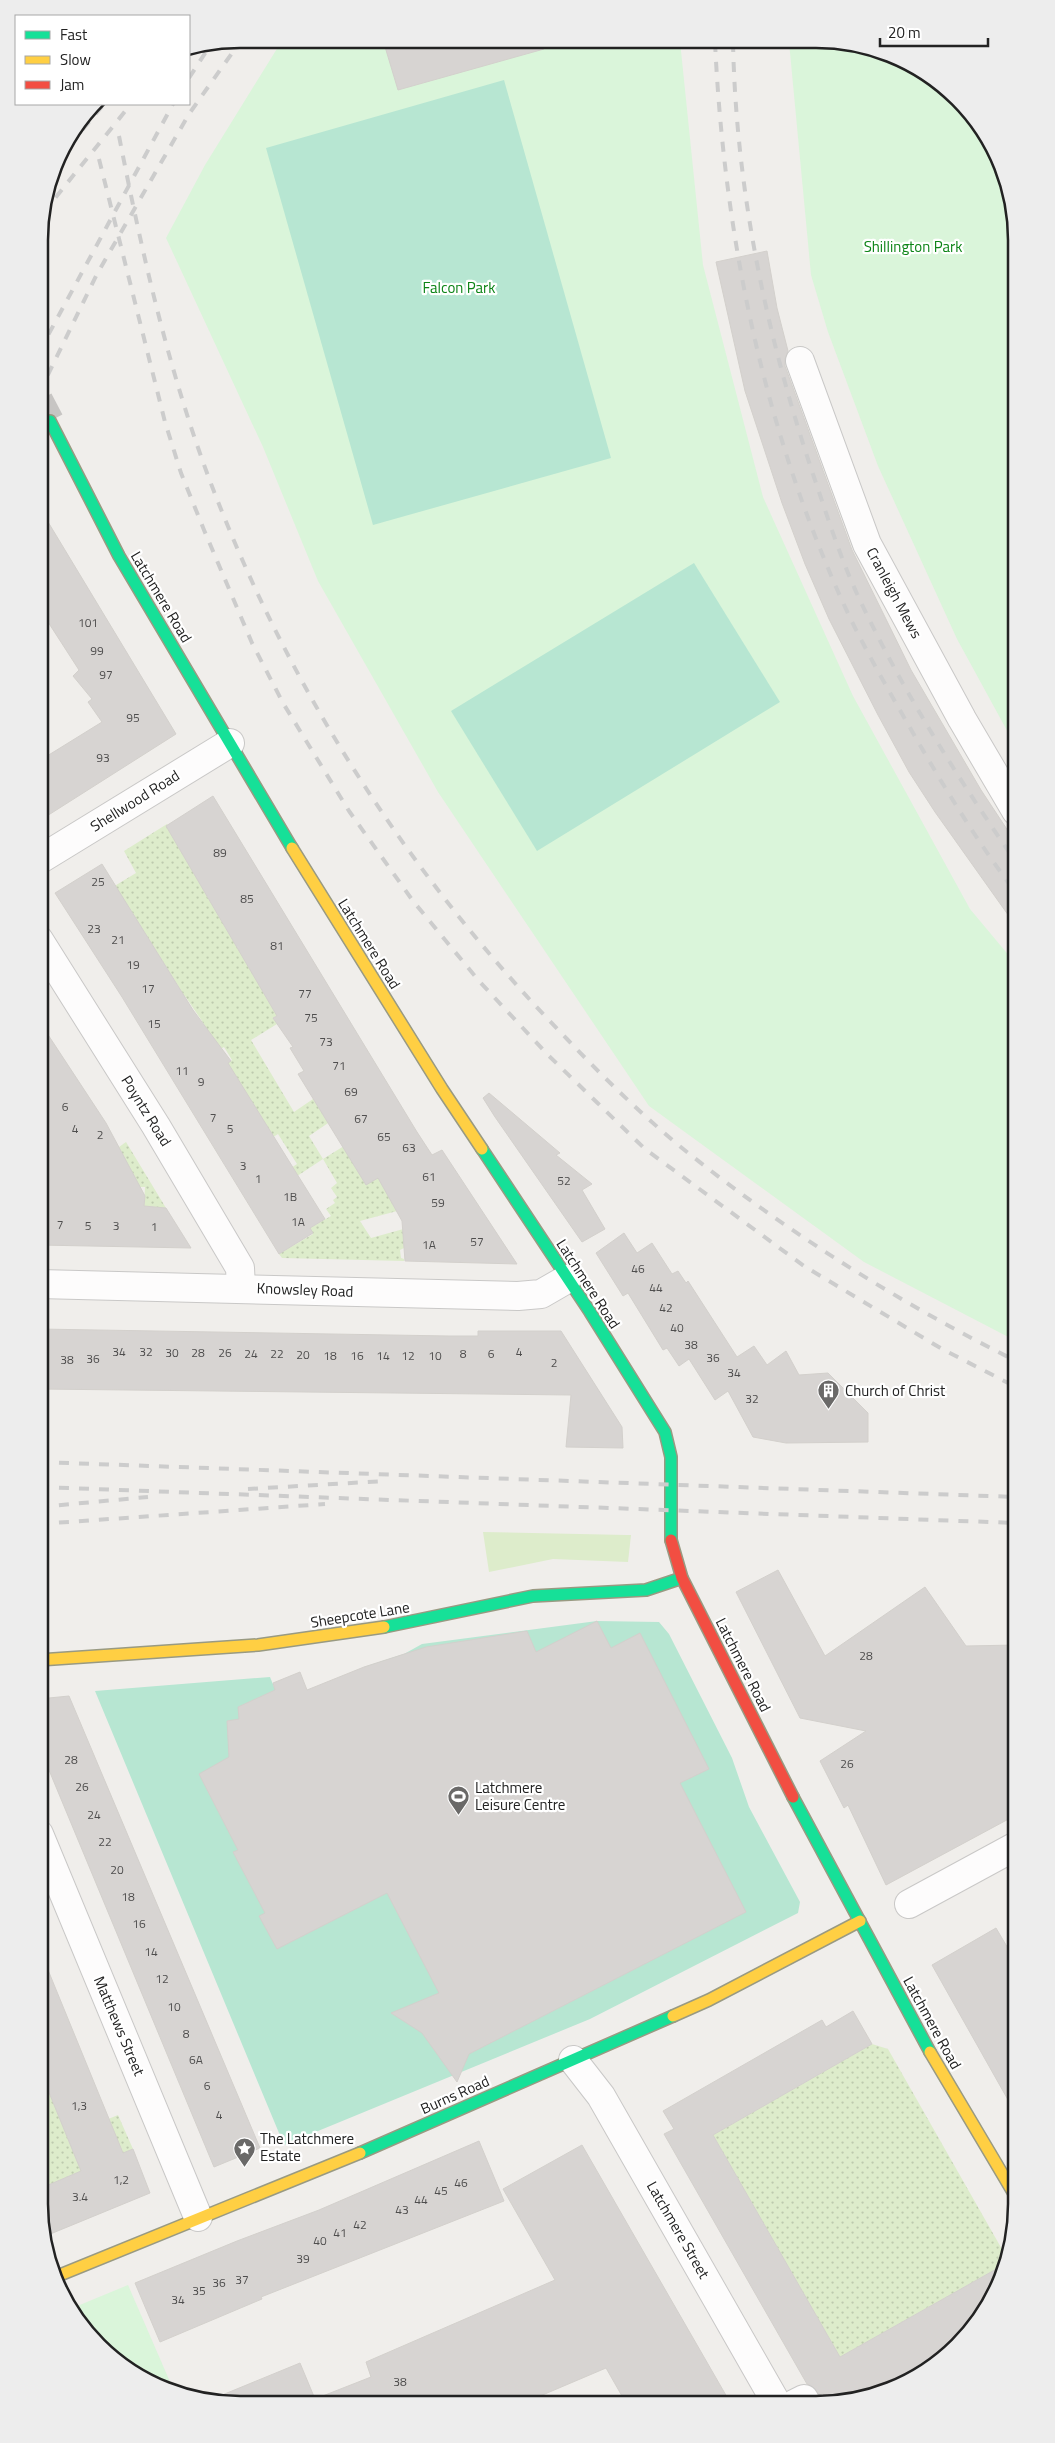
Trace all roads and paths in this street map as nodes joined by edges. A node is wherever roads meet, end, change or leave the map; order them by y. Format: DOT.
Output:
graph roads {
  1 [pos="800,361"];
  2 [pos="50,421"];
  3 [pos="230,743"];
  4 [pos="1008,797"];
  5 [pos="48,854"];
  6 [pos="48,954"];
  7 [pos="567,1279"];
  8 [pos="48,1284"];
  9 [pos="240,1288"];
  10 [pos="682,1578"];
  11 [pos="48,1659"];
  12 [pos="1008,1850"];
  13 [pos="48,1856"];
  14 [pos="909,1904"];
  15 [pos="860,1921"];
  16 [pos="573,2060"];
  17 [pos="1008,2183"];
  18 [pos="198,2217"];
  19 [pos="61,2274"];
  20 [pos="772,2396"];
  1 -- 4 [label="street, Cranleigh Mews"];
  2 -- 3 [label="main road, Latchmere Road"];
  3 -- 5 [label="street, Shellwood Road"];
  3 -- 7 [label="main road, Latchmere Road"];
  6 -- 9 [label="street, Poyntz Road"];
  7 -- 9 [label="street, Knowsley Road"];
  7 -- 10 [label="main road, Latchmere Road"];
  8 -- 9 [label="street, Knowsley Road"];
  10 -- 11 [label="main road, Sheepcote Lane"];
  10 -- 15 [label="main road, Latchmere Road"];
  12 -- 14 [label="street"];
  13 -- 18 [label="street, Matthews Street"];
  15 -- 16 [label="main road, Burns Road"];
  15 -- 17 [label="main road, Latchmere Road"];
  16 -- 18 [label="main road, Burns Road"];
  16 -- 20 [label="street, Latchmere Street"];
  18 -- 19 [label="main road, Burns Road"];
}
